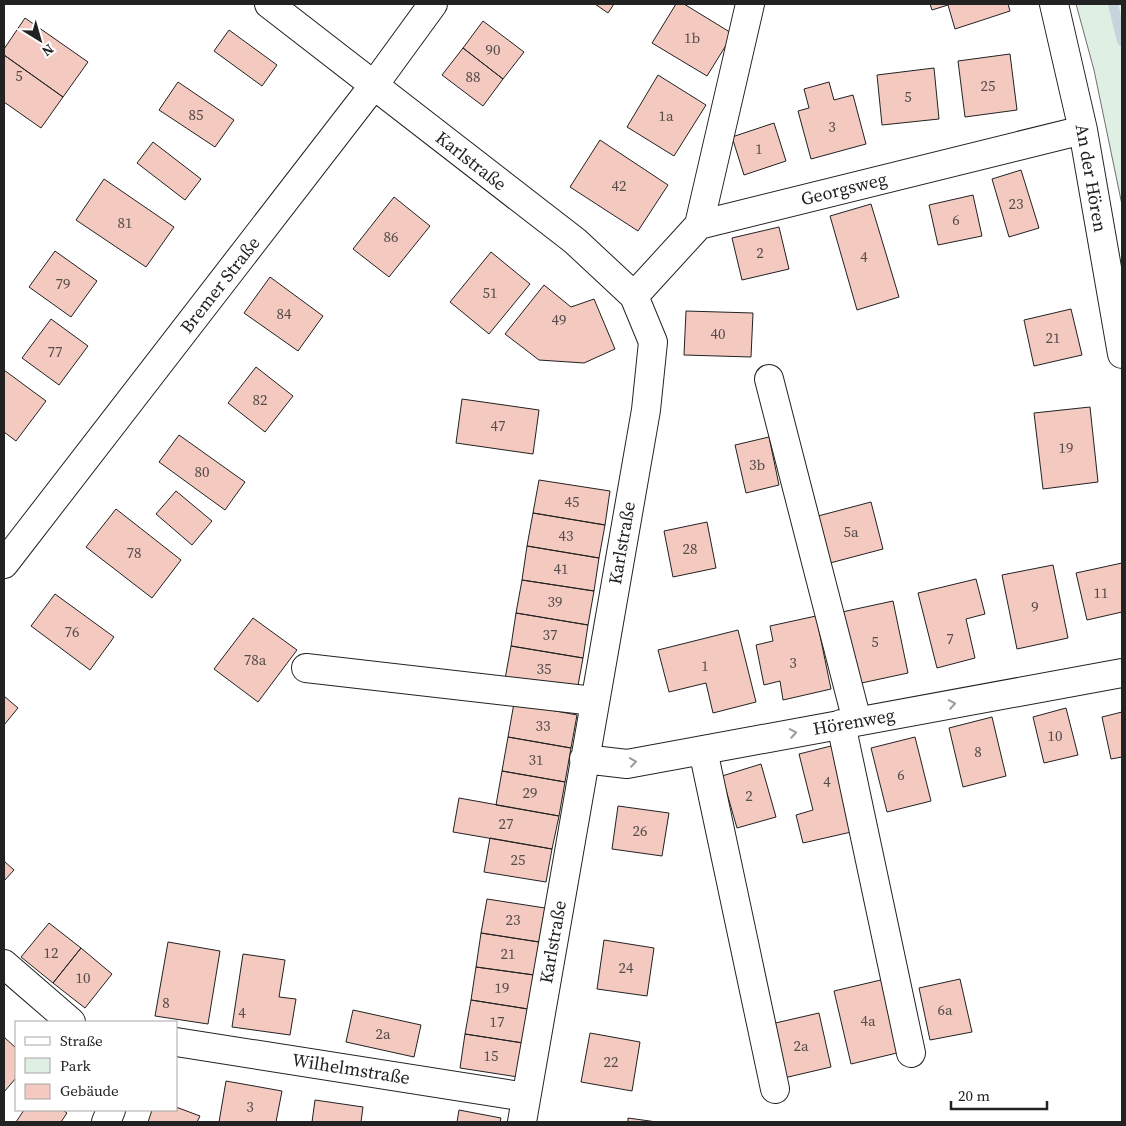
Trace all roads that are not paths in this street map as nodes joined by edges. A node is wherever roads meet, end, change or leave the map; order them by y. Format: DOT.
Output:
graph roads {
  1 [pos="269,4"];
  2 [pos="433,4"];
  3 [pos="750,4"];
  4 [pos="1054,4"];
  5 [pos="374,86"];
  6 [pos="1083,130"];
  7 [pos="699,224"];
  8 [pos="634,296"];
  9 [pos="1122,354"];
  10 [pos="769,380"];
  11 [pos="4,564"];
  12 [pos="306,668"];
  13 [pos="1122,673"];
  14 [pos="594,701"];
  15 [pos="849,723"];
  16 [pos="703,750"];
  17 [pos="584,759"];
  18 [pos="4,964"];
  19 [pos="71,1021"];
  20 [pos="178,1042"];
  21 [pos="911,1053"];
  22 [pos="774,1090"];
  23 [pos="524,1109"];
  1 -- 5 [label="street, Karlstraße"];
  2 -- 5 [label="street, Bremer Straße"];
  3 -- 7 [label="street"];
  4 -- 6 [label="street, An der Hören"];
  5 -- 8 [label="street, Karlstraße"];
  5 -- 11 [label="street, Bremer Straße"];
  6 -- 7 [label="street, Georgsweg"];
  6 -- 9 [label="street, An der Hören"];
  7 -- 8 [label="street"];
  8 -- 14 [label="street, Karlstraße"];
  10 -- 15 [label="street"];
  12 -- 14 [label="street"];
  15 -- 13 [label="street, Hörenweg, one-way"];
  14 -- 17 [label="street, Karlstraße"];
  16 -- 15 [label="street, Hörenweg, one-way"];
  15 -- 21 [label="street"];
  17 -- 16 [label="street, Hörenweg, one-way"];
  16 -- 22 [label="street"];
  17 -- 23 [label="street, Karlstraße"];
  18 -- 19 [label="street"];
  20 -- 23 [label="street, Wilhelmstraße"];
}
